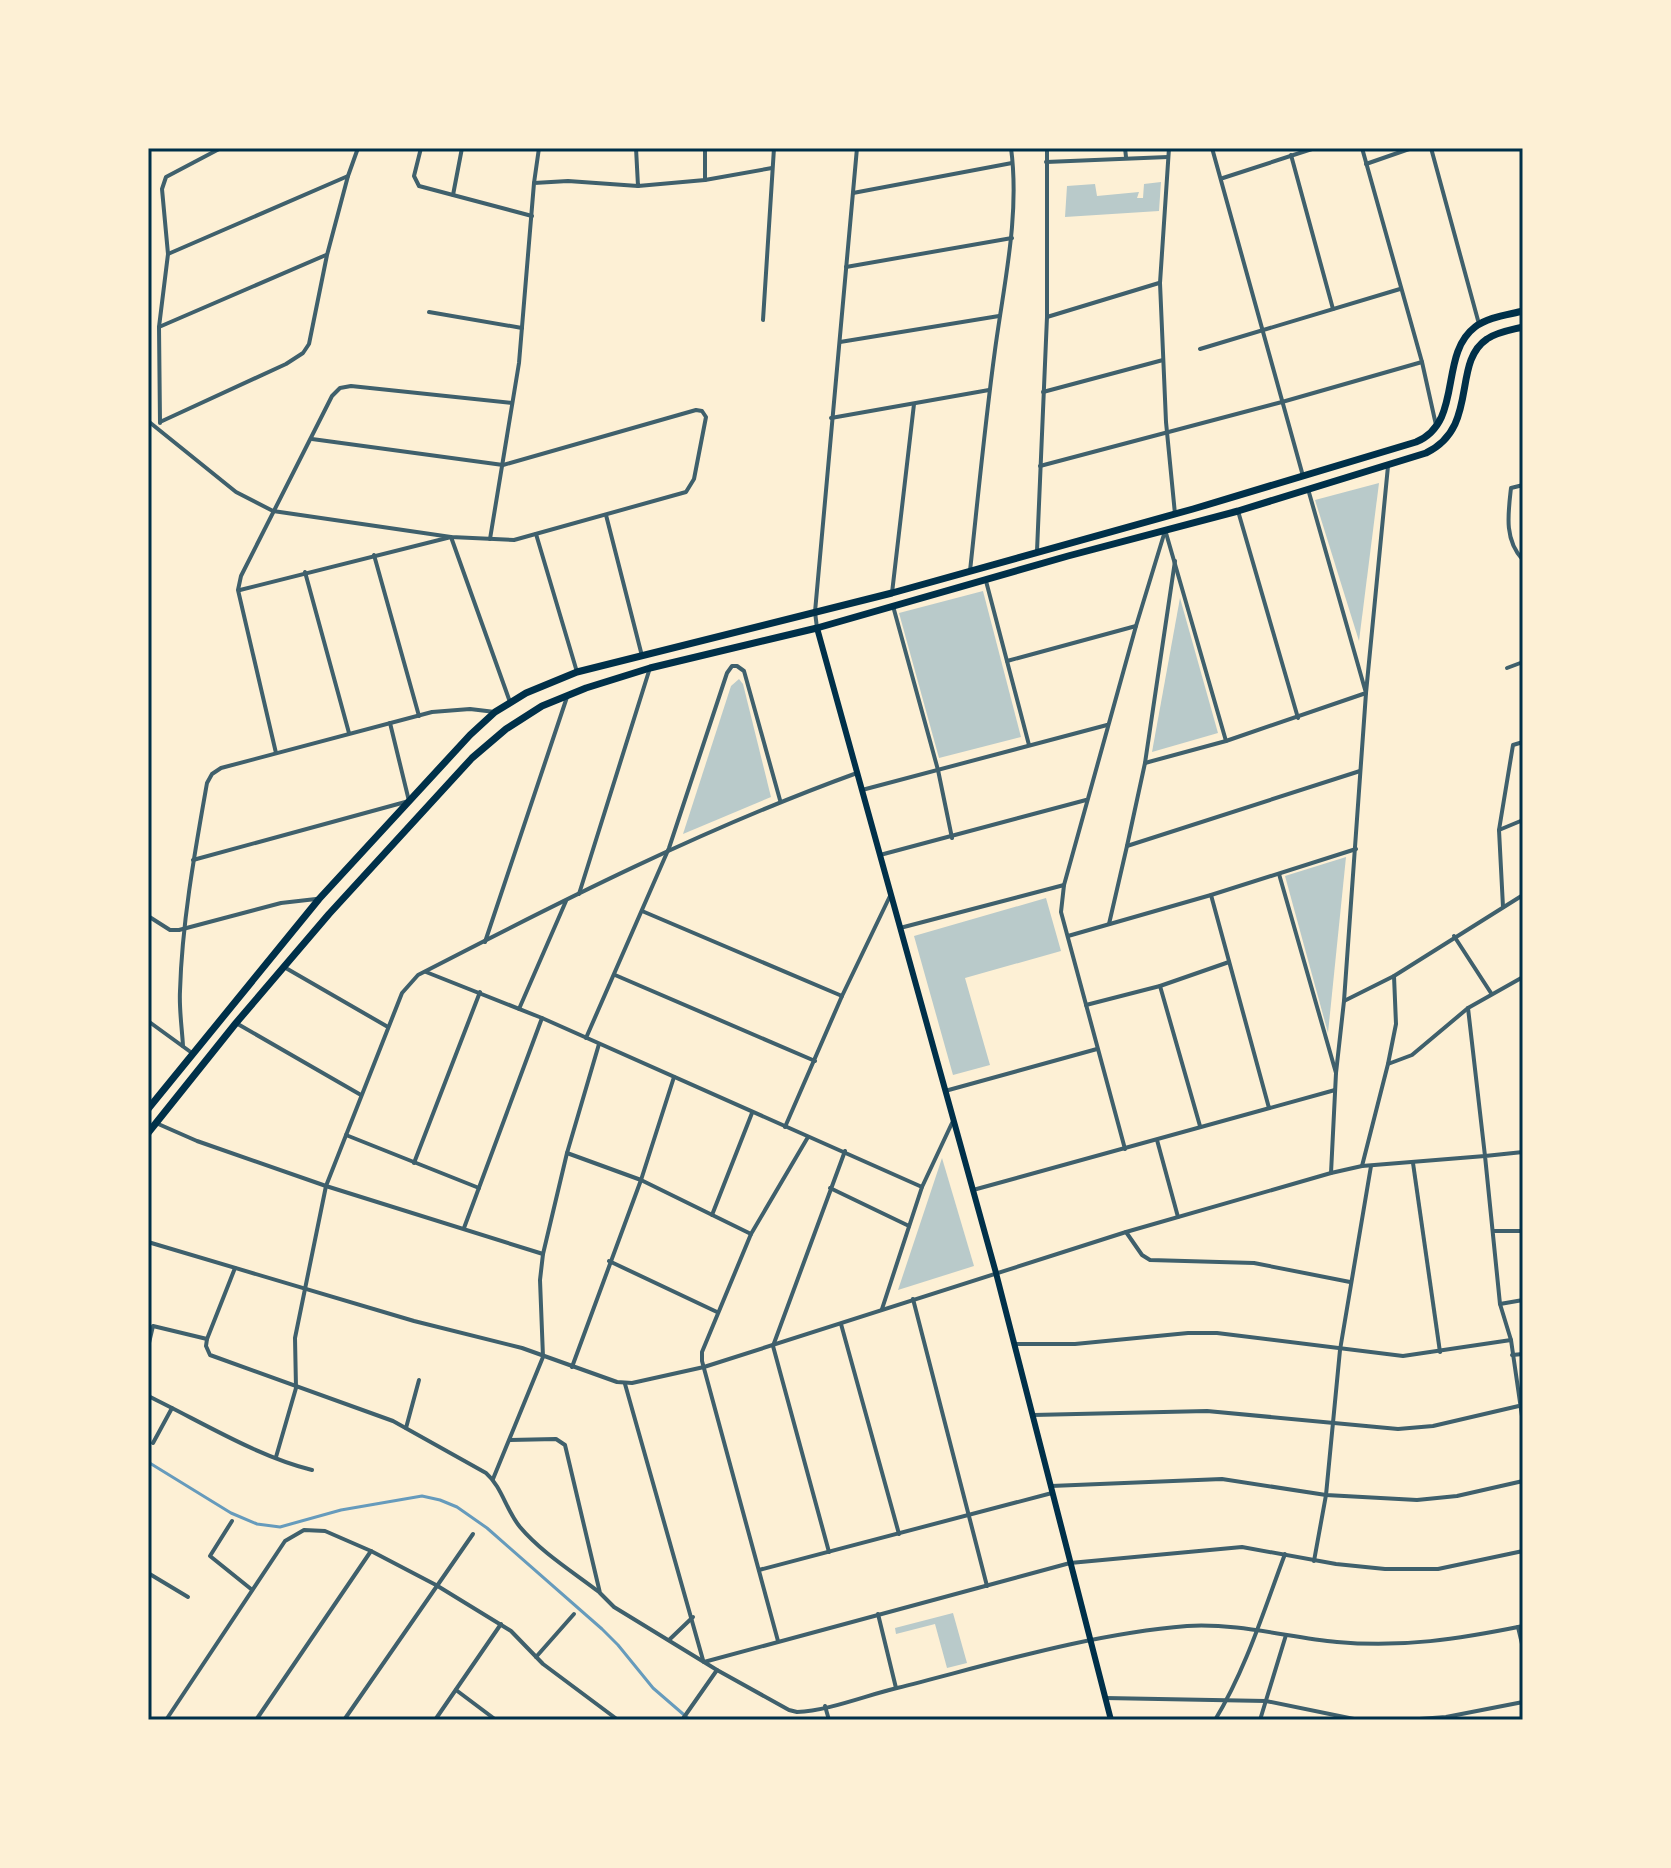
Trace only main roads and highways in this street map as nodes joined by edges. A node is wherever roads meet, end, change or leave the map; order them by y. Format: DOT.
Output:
graph roads {
  1 [pos="1523,311"];
  2 [pos="1523,327"];
  3 [pos="1230,498"];
  4 [pos="1211,503"];
  5 [pos="1235,512"];
  6 [pos="1213,518"];
  7 [pos="817,628"];
  8 [pos="292,932"];
  9 [pos="306,941"];
  10 [pos="148,1109"];
  11 [pos="148,1133"];
  12 [pos="1111,1720"];
  1 -- 3 [label="main road"];
  2 -- 5 [label="main road"];
  3 -- 4 [label="main road"];
  3 -- 5 [label="main road"];
  4 -- 6 [label="main road"];
  4 -- 8 [label="main road"];
  5 -- 6 [label="main road"];
  6 -- 7 [label="main road"];
  7 -- 9 [label="main road"];
  7 -- 12 [label="main road"];
  8 -- 9 [label="main road"];
  8 -- 10 [label="main road"];
  9 -- 11 [label="main road"];
}
